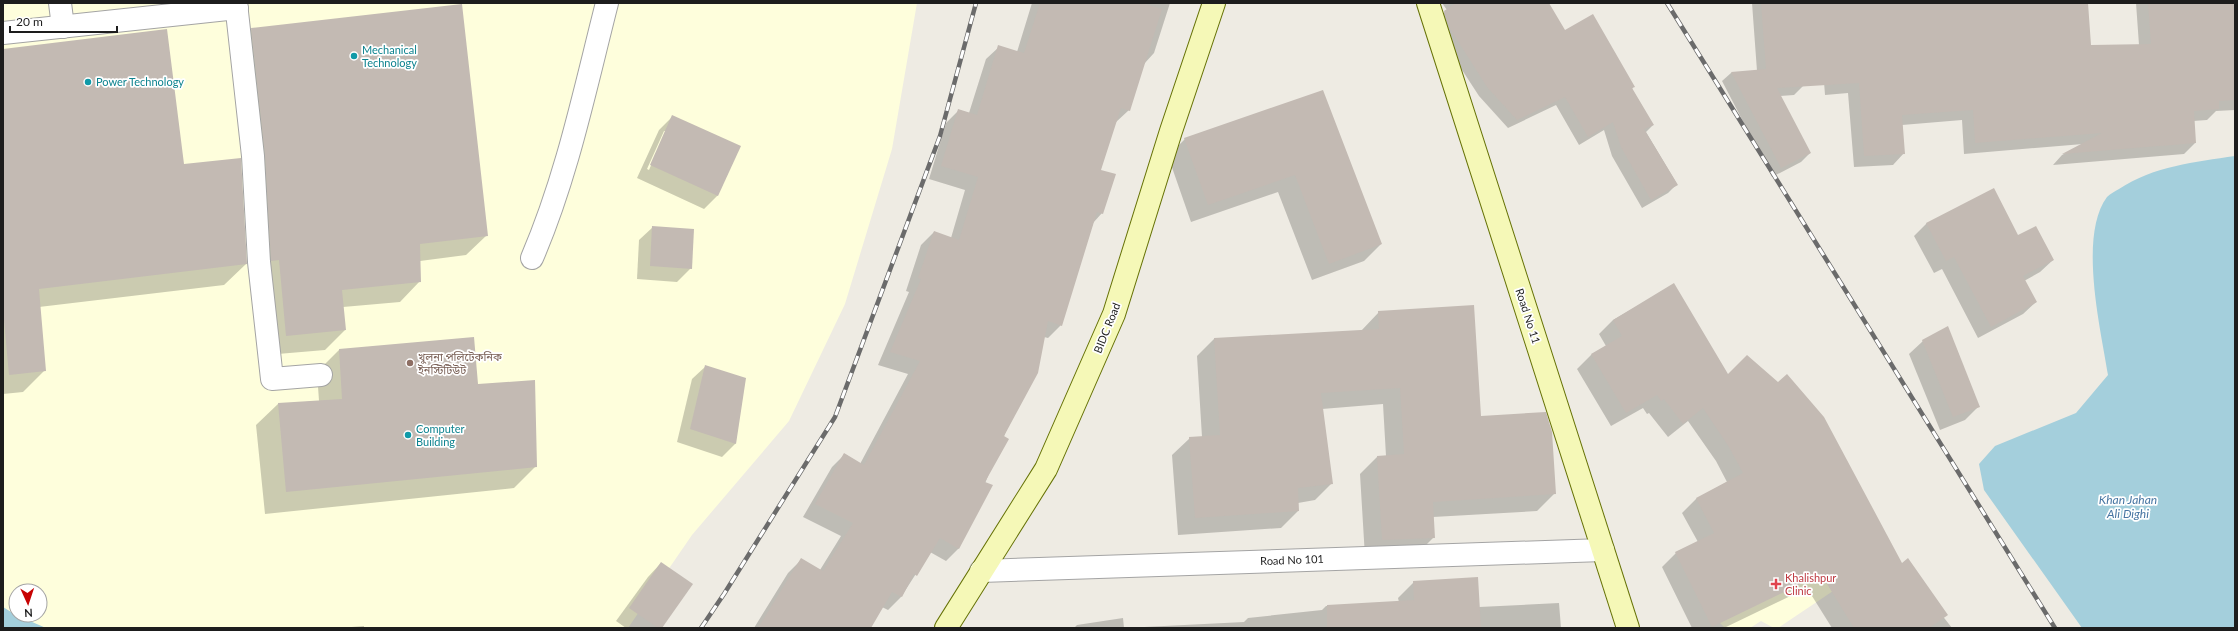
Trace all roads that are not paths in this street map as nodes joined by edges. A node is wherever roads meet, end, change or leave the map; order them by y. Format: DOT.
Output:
graph roads {
  1 [pos="60,3"];
  2 [pos="607,3"];
  3 [pos="1214,3"];
  4 [pos="1428,3"];
  5 [pos="236,6"];
  6 [pos="63,27"];
  7 [pos="3,33"];
  8 [pos="532,258"];
  9 [pos="321,375"];
  10 [pos="1603,550"];
  11 [pos="981,571"];
  12 [pos="946,628"];
  13 [pos="1628,628"];
  1 -- 6 [label="street"];
  2 -- 8 [label="street"];
  3 -- 11 [label="main road, BIDC Road"];
  4 -- 10 [label="main road, Road No 11"];
  5 -- 6 [label="street"];
  5 -- 9 [label="street"];
  6 -- 7 [label="street"];
  10 -- 11 [label="street, Road No 101"];
  10 -- 13 [label="main road, Road No 11"];
  11 -- 12 [label="main road, BIDC Road"];
}
